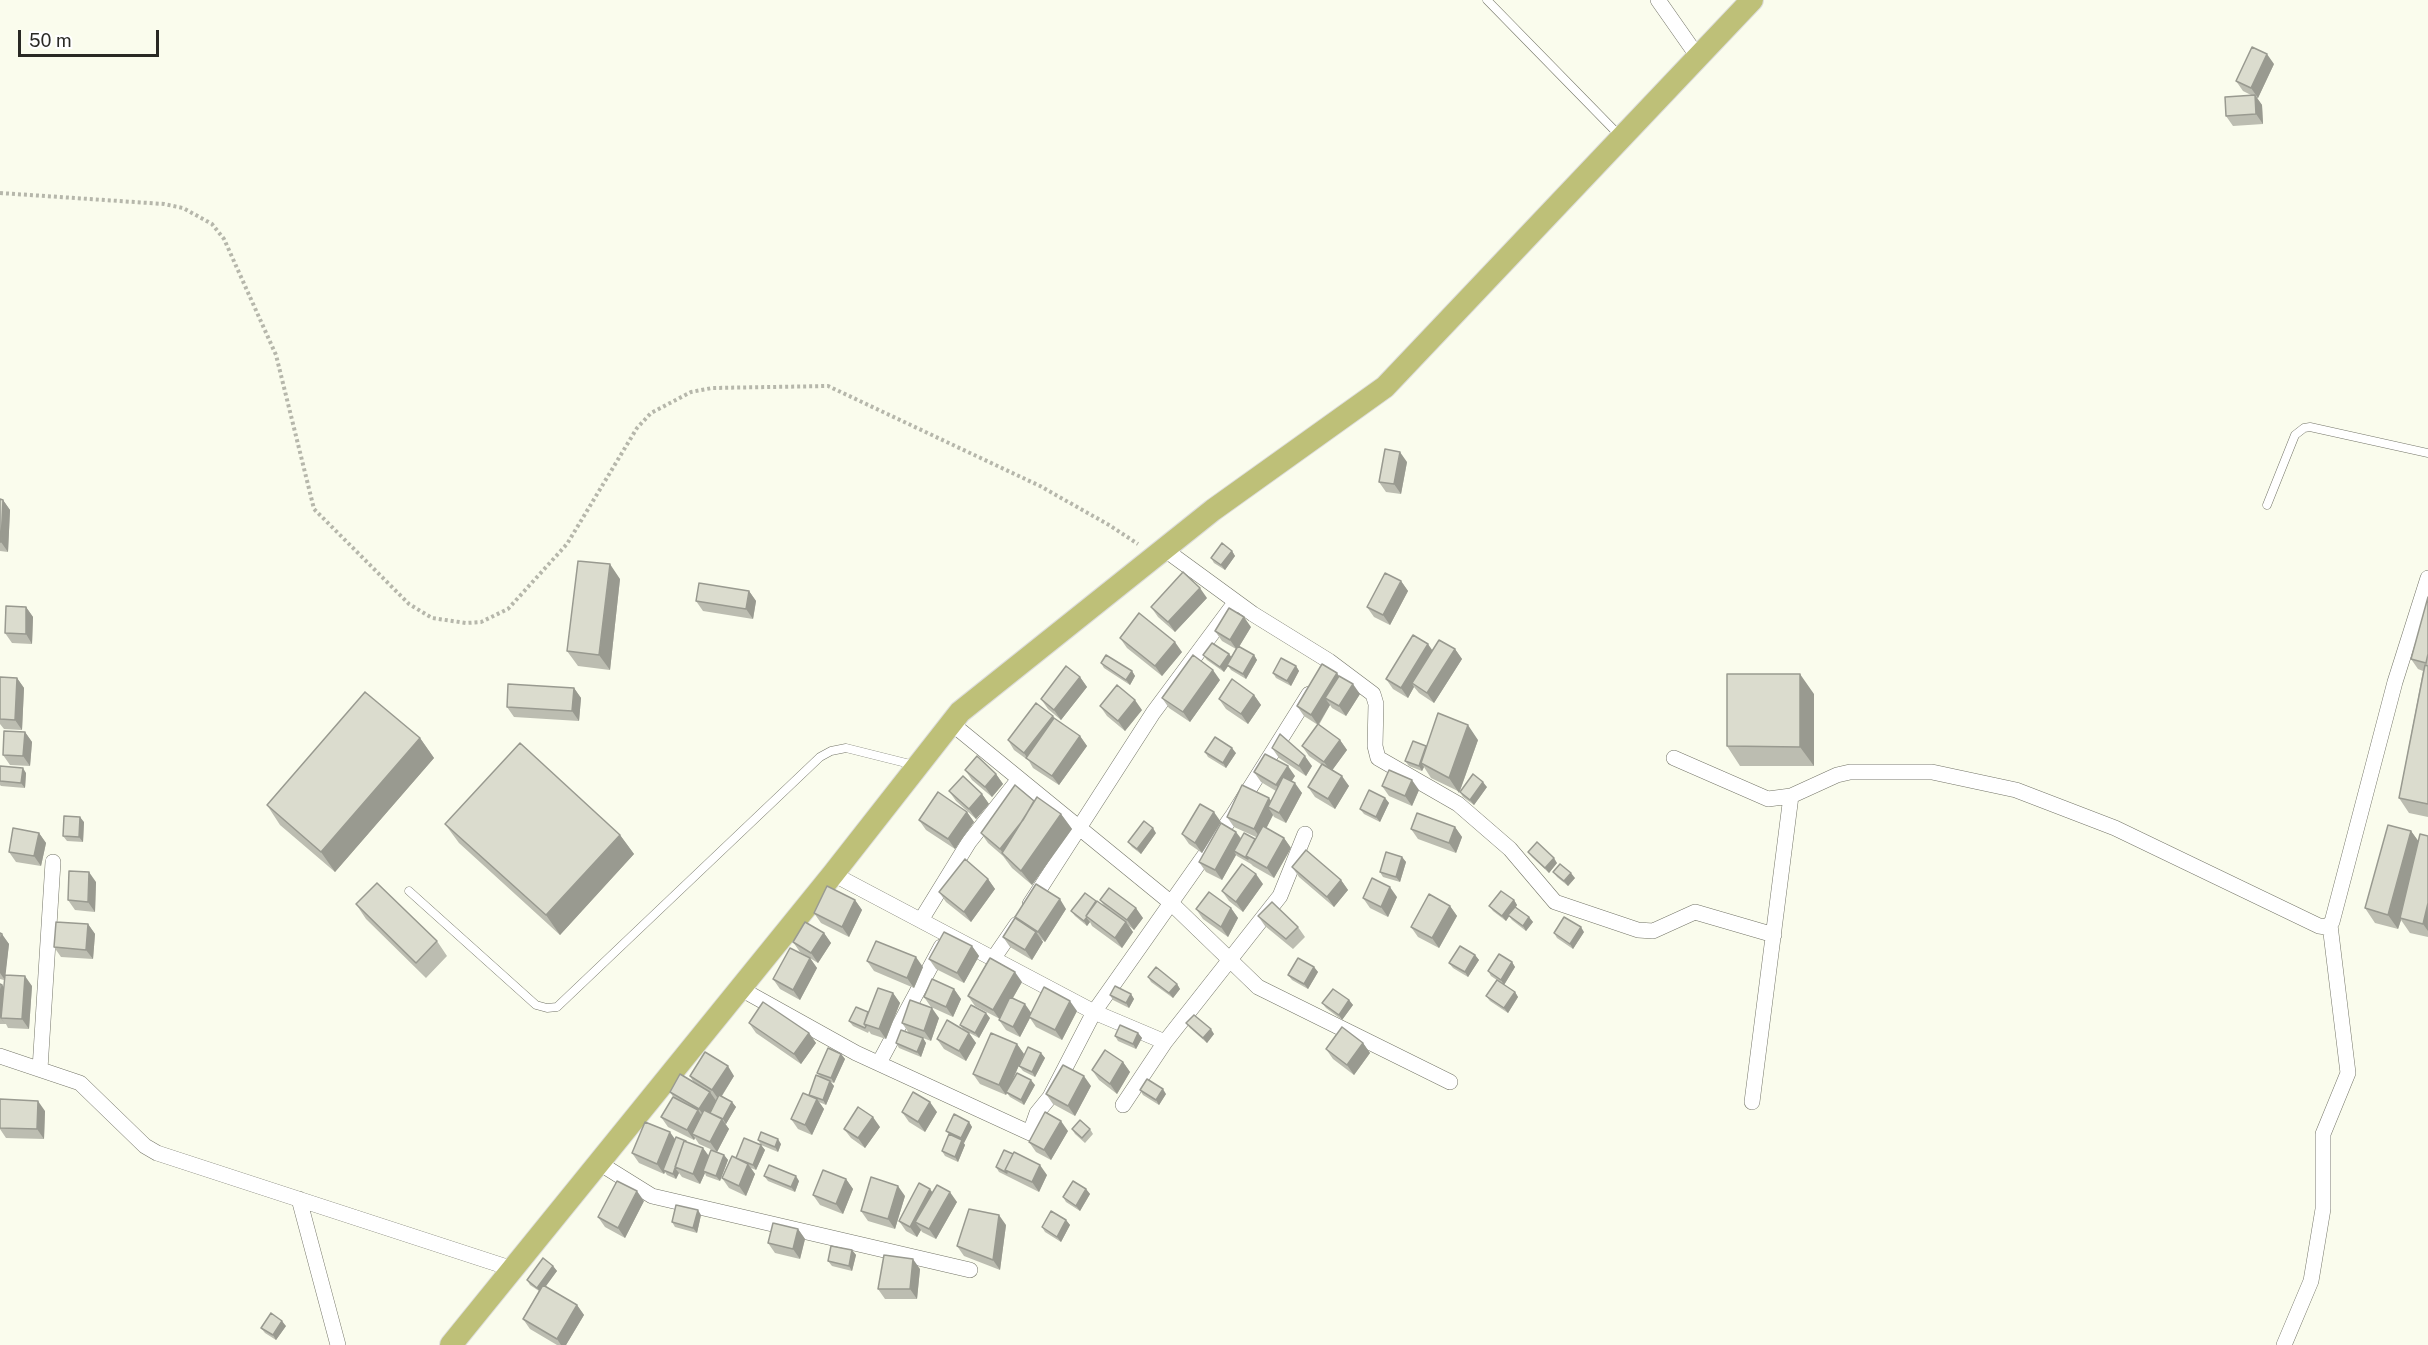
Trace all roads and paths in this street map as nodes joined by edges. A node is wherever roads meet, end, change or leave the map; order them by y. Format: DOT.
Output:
graph roads {
  1 [pos="1487,0"];
  2 [pos="1658,0"];
  3 [pos="1752,0"];
  4 [pos="1698,57"];
  5 [pos="1622,137"];
  6 [pos="0,193"];
  7 [pos="2428,453"];
  8 [pos="2267,505"];
  9 [pos="1160,552"];
  10 [pos="2428,578"];
  11 [pos="1236,601"];
  12 [pos="1323,670"];
  13 [pos="951,723"];
  14 [pos="1674,758"];
  15 [pos="919,766"];
  16 [pos="1019,779"];
  17 [pos="1791,796"];
  18 [pos="1081,829"];
  19 [pos="1305,834"];
  20 [pos="53,862"];
  21 [pos="833,874"];
  22 [pos="409,891"];
  23 [pos="1170,902"];
  24 [pos="921,920"];
  25 [pos="2330,925"];
  26 [pos="948,934"];
  27 [pos="1774,935"];
  28 [pos="993,958"];
  29 [pos="1228,960"];
  30 [pos="741,989"];
  31 [pos="1094,1012"];
  32 [pos="1165,1042"];
  33 [pos="0,1056"];
  34 [pos="879,1063"];
  35 [pos="40,1069"];
  36 [pos="1450,1082"];
  37 [pos="1752,1102"];
  38 [pos="1123,1105"];
  39 [pos="599,1163"];
  40 [pos="299,1199"];
  41 [pos="513,1269"];
  42 [pos="970,1270"];
  43 [pos="338,1345"];
  44 [pos="451,1345"];
  45 [pos="2284,1345"];
  1 -- 5 [label="lane"];
  2 -- 4 [label="street"];
  3 -- 4 [label="main road"];
  4 -- 5 [label="main road"];
  5 -- 9 [label="main road"];
  6 -- 9 [label="path"];
  7 -- 8 [label="lane"];
  9 -- 11 [label="street"];
  9 -- 13 [label="main road"];
  10 -- 25 [label="street"];
  11 -- 12 [label="street"];
  11 -- 18 [label="street"];
  12 -- 23 [label="street"];
  12 -- 27 [label="street"];
  13 -- 15 [label="main road"];
  13 -- 16 [label="street"];
  14 -- 17 [label="street"];
  15 -- 21 [label="main road"];
  15 -- 22 [label="lane"];
  16 -- 18 [label="street"];
  16 -- 24 [label="street"];
  17 -- 25 [label="street"];
  17 -- 27 [label="street"];
  18 -- 23 [label="street"];
  18 -- 28 [label="street"];
  19 -- 29 [label="street"];
  20 -- 35 [label="street"];
  21 -- 24 [label="street"];
  21 -- 30 [label="main road"];
  23 -- 29 [label="street"];
  23 -- 31 [label="street"];
  24 -- 26 [label="street"];
  25 -- 45 [label="street"];
  26 -- 28 [label="street"];
  26 -- 34 [label="street"];
  27 -- 37 [label="street"];
  28 -- 31 [label="street"];
  29 -- 32 [label="street"];
  29 -- 36 [label="street"];
  30 -- 34 [label="street"];
  30 -- 39 [label="main road"];
  31 -- 32 [label="street"];
  31 -- 34 [label="street"];
  32 -- 38 [label="street"];
  33 -- 35 [label="street"];
  35 -- 40 [label="street"];
  39 -- 41 [label="main road"];
  39 -- 42 [label="street"];
  40 -- 41 [label="street"];
  40 -- 43 [label="street"];
  41 -- 44 [label="main road"];
}
